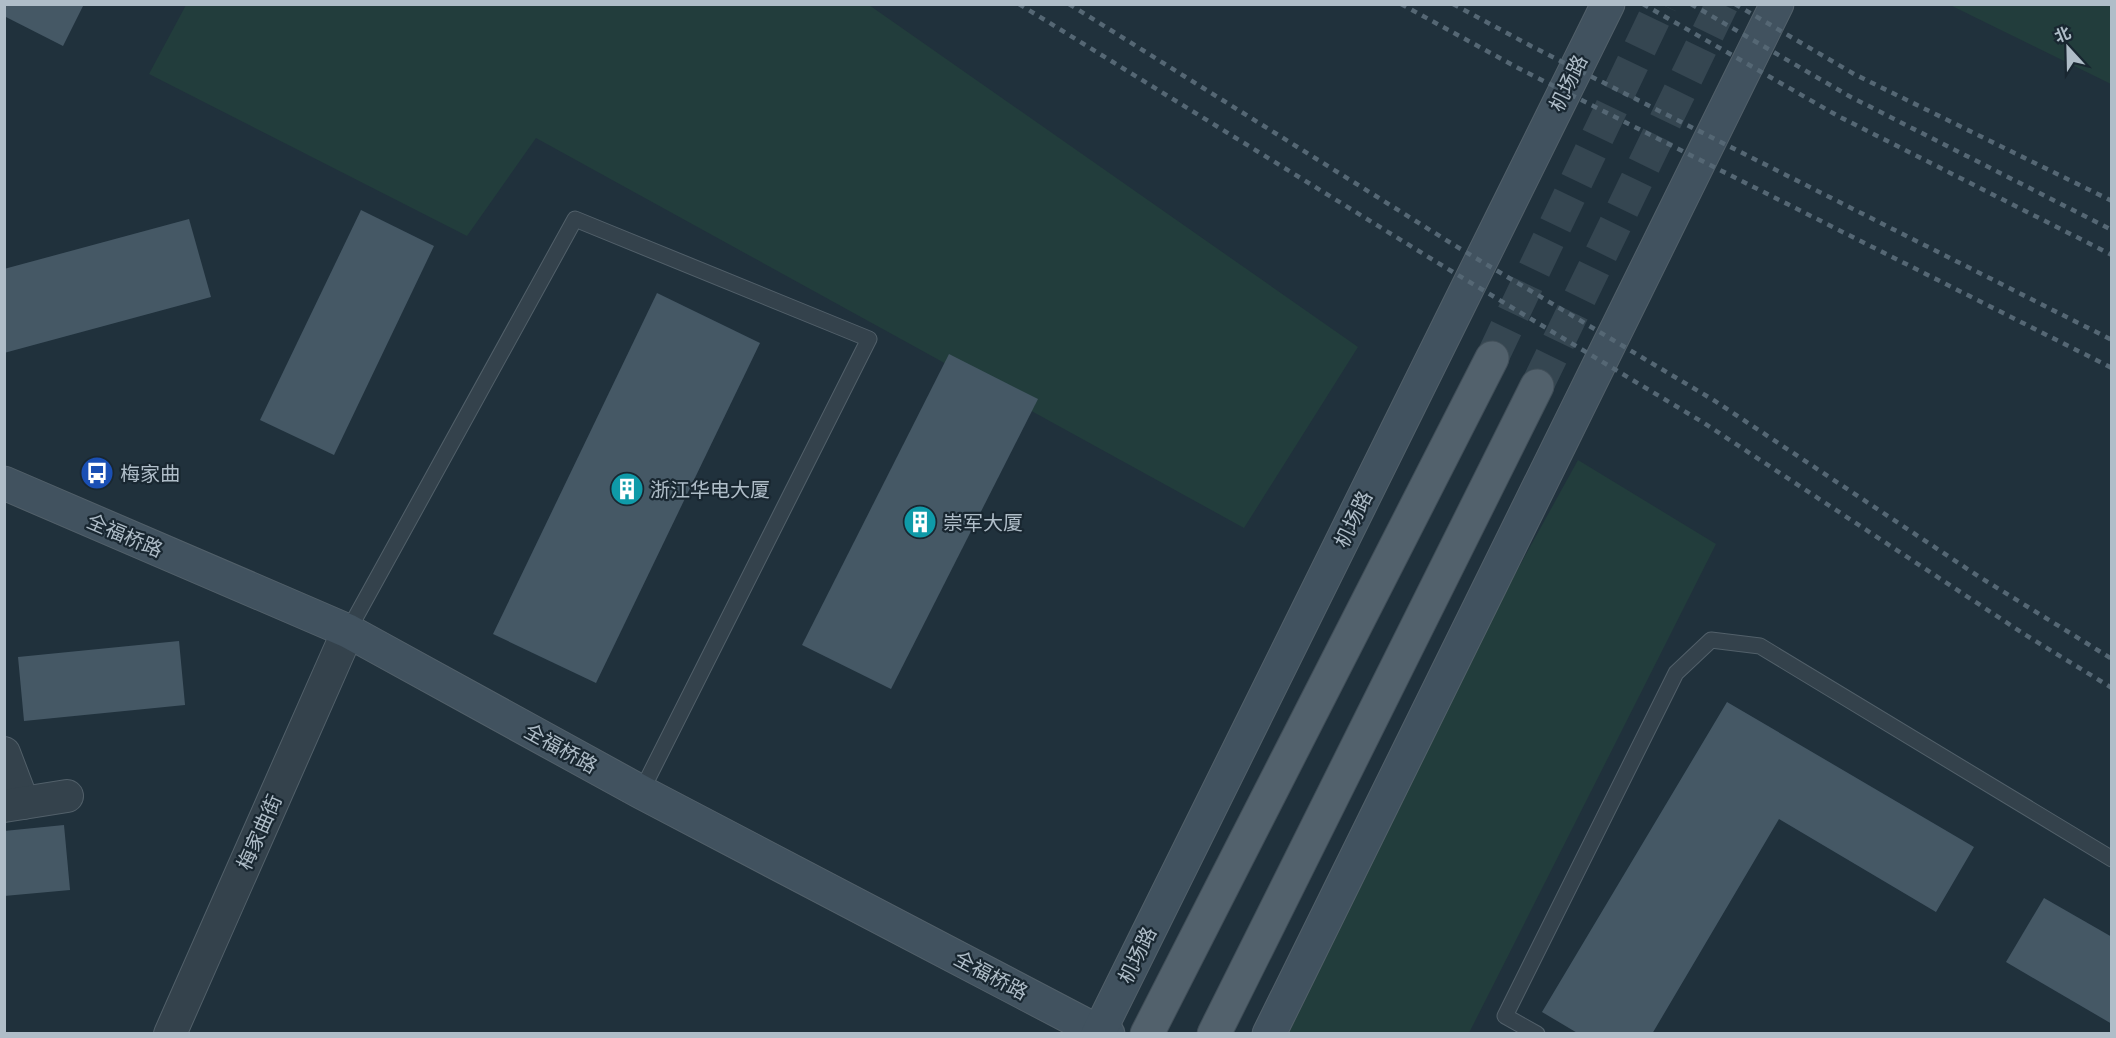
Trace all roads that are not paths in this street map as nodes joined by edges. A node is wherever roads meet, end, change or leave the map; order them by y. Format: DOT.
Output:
graph roads {
  1 [pos="1608,4"];
  2 [pos="1777,4"];
  3 [pos="1492,358"];
  4 [pos="1537,386"];
  5 [pos="4,483"];
  6 [pos="348,631"];
  7 [pos="4,753"];
  8 [pos="641,792"];
  9 [pos="67,796"];
  10 [pos="14,805"];
  11 [pos="2112,859"];
  12 [pos="1102,1033"];
  13 [pos="170,1034"];
  14 [pos="1147,1034"];
  15 [pos="1214,1034"];
  16 [pos="1269,1034"];
  17 [pos="1537,1034"];
  1 -- 12 [label="main road, 机场路"];
  2 -- 16 [label="main road"];
  3 -- 14 [label="main road"];
  4 -- 15 [label="main road"];
  5 -- 6 [label="main road, 全福桥路"];
  6 -- 8 [label="main road, 全福桥路"];
  6 -- 8 [label="lane"];
  6 -- 13 [label="street, 梅家曲街"];
  7 -- 10 [label="street"];
  8 -- 12 [label="main road, 全福桥路"];
  9 -- 10 [label="street"];
  11 -- 17 [label="lane"];
}
